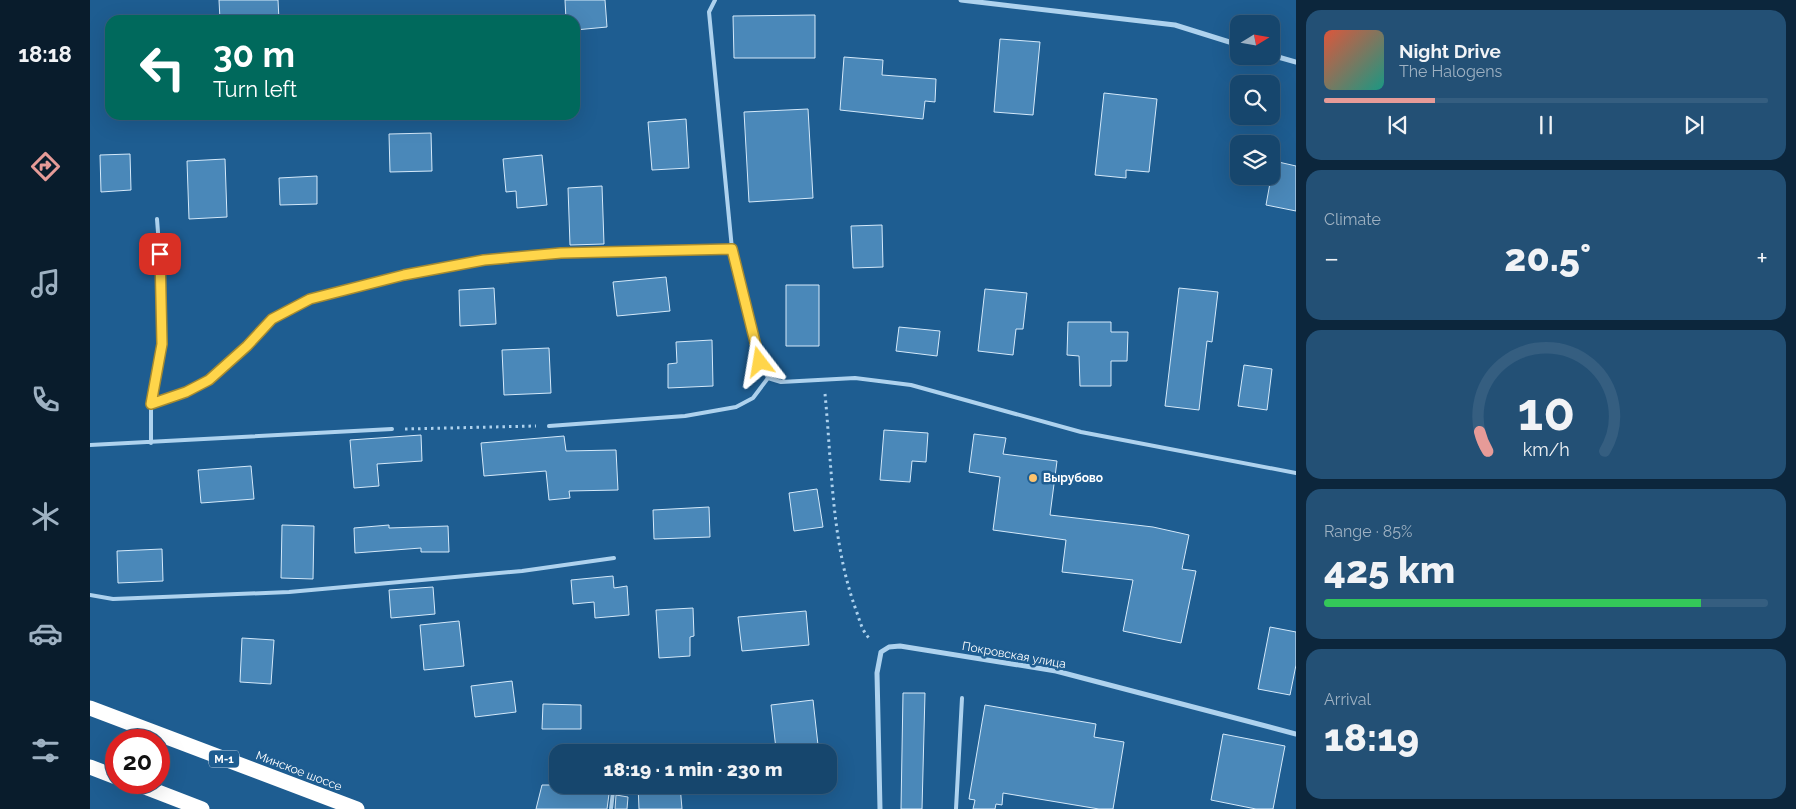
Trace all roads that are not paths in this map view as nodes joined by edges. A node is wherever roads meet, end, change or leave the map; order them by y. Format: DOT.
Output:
graph roads {
  1 [pos="715,0"];
  2 [pos="962,0"];
  3 [pos="1004,2"];
  4 [pos="1230,42"];
  5 [pos="1280,58"];
  6 [pos="1296,62"];
  7 [pos="157,219"];
  8 [pos="732,249"];
  9 [pos="768,378"];
  10 [pos="151,404"];
  11 [pos="549,426"];
  12 [pos="392,429"];
  13 [pos="151,443"];
  14 [pos="90,445"];
  15 [pos="1296,473"];
  16 [pos="614,558"];
  17 [pos="90,595"];
  18 [pos="962,698"];
  19 [pos="90,708"];
  20 [pos="1296,734"];
  21 [pos="90,766"];
  22 [pos="105,772"];
  23 [pos="163,794"];
  24 [pos="614,794"];
  25 [pos="202,809"];
  26 [pos="357,809"];
  27 [pos="610,809"];
  28 [pos="880,809"];
  29 [pos="956,809"];
  1 -- 8 [label="lane"];
  2 -- 3 [label="street"];
  3 -- 4 [label="street"];
  5 -- 6 [label="street"];
  7 -- 10 [label="lane"];
  8 -- 9 [label="lane"];
  8 -- 10 [label="lane"];
  9 -- 11 [label="lane"];
  9 -- 15 [label="lane"];
  10 -- 13 [label="lane"];
  12 -- 13 [label="lane"];
  13 -- 14 [label="lane"];
  16 -- 17 [label="lane"];
  18 -- 29 [label="lane"];
  19 -- 26 [label="highway, Минское шоссе / М-1"];
  20 -- 28 [label="street, Покровская улица"];
  21 -- 22 [label="highway"];
  23 -- 25 [label="highway"];
  24 -- 27 [label="lane"];
}
